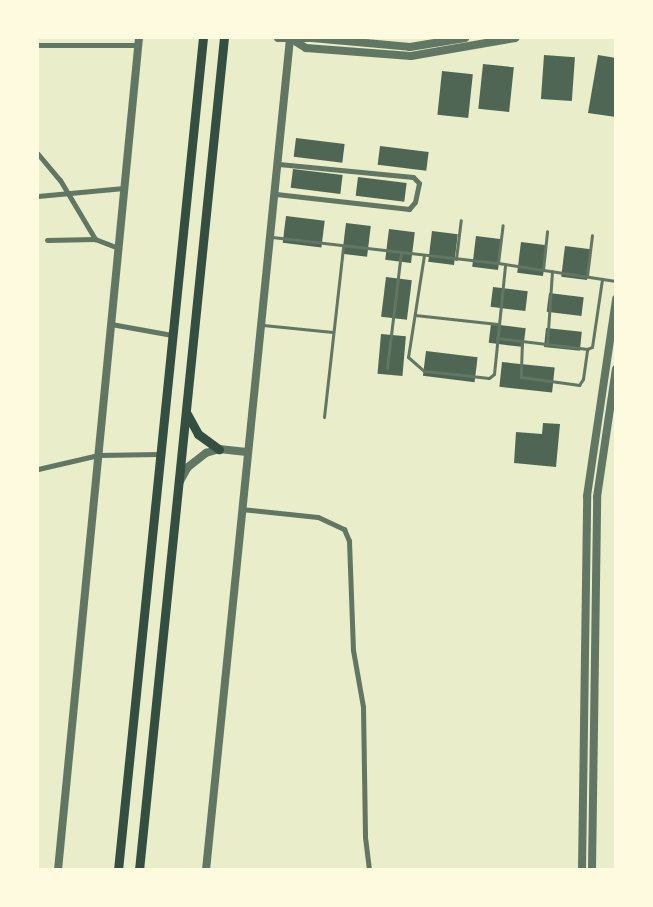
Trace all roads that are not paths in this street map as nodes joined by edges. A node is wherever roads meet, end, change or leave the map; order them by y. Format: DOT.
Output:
graph roads {
  1 [pos="203,38"];
  2 [pos="224,38"];
  3 [pos="278,38"];
  4 [pos="290,38"];
  5 [pos="310,38"];
  6 [pos="465,38"];
  7 [pos="514,38"];
  8 [pos="138,41"];
  9 [pos="425,42"];
  10 [pos="38,44"];
  11 [pos="38,154"];
  12 [pos="279,164"];
  13 [pos="124,188"];
  14 [pos="68,193"];
  15 [pos="276,194"];
  16 [pos="38,196"];
  17 [pos="460,220"];
  18 [pos="503,225"];
  19 [pos="547,231"];
  20 [pos="592,235"];
  21 [pos="272,237"];
  22 [pos="95,239"];
  23 [pos="47,240"];
  24 [pos="343,247"];
  25 [pos="118,248"];
  26 [pos="401,252"];
  27 [pos="424,255"];
  28 [pos="456,259"];
  29 [pos="498,263"];
  30 [pos="505,265"];
  31 [pos="543,270"];
  32 [pos="552,271"];
  33 [pos="587,276"];
  34 [pos="602,279"];
  35 [pos="616,281"];
  36 [pos="616,299"];
  37 [pos="415,315"];
  38 [pos="111,324"];
  39 [pos="498,324"];
  40 [pos="262,325"];
  41 [pos="334,332"];
  42 [pos="172,335"];
  43 [pos="498,338"];
  44 [pos="522,342"];
  45 [pos="546,345"];
  46 [pos="587,349"];
  47 [pos="387,368"];
  48 [pos="616,369"];
  49 [pos="186,411"];
  50 [pos="324,417"];
  51 [pos="219,449"];
  52 [pos="247,452"];
  53 [pos="159,454"];
  54 [pos="98,455"];
  55 [pos="38,469"];
  56 [pos="178,485"];
  57 [pos="240,509"];
  58 [pos="58,870"];
  59 [pos="118,870"];
  60 [pos="139,870"];
  61 [pos="206,870"];
  62 [pos="369,870"];
  63 [pos="582,870"];
  64 [pos="592,870"];
  1 -- 42 [label="main road"];
  2 -- 49 [label="main road"];
  3 -- 4 [label="street"];
  4 -- 5 [label="street"];
  4 -- 7 [label="street"];
  4 -- 12 [label="street"];
  5 -- 9 [label="street"];
  6 -- 9 [label="street"];
  8 -- 10 [label="street"];
  8 -- 13 [label="street"];
  11 -- 14 [label="street"];
  12 -- 15 [label="street"];
  12 -- 15 [label="street"];
  13 -- 14 [label="street"];
  13 -- 25 [label="street"];
  14 -- 16 [label="street"];
  14 -- 22 [label="street"];
  15 -- 21 [label="street"];
  17 -- 28 [label="lane"];
  18 -- 29 [label="lane"];
  19 -- 31 [label="lane"];
  20 -- 33 [label="lane"];
  21 -- 24 [label="lane"];
  21 -- 40 [label="street"];
  22 -- 23 [label="street"];
  22 -- 25 [label="street"];
  24 -- 26 [label="lane"];
  24 -- 41 [label="lane"];
  25 -- 38 [label="street"];
  26 -- 27 [label="lane"];
  26 -- 47 [label="lane"];
  27 -- 28 [label="lane"];
  27 -- 37 [label="lane"];
  28 -- 29 [label="lane"];
  29 -- 30 [label="lane"];
  30 -- 31 [label="lane"];
  30 -- 39 [label="lane"];
  31 -- 32 [label="lane"];
  32 -- 33 [label="lane"];
  32 -- 45 [label="lane"];
  33 -- 34 [label="lane"];
  34 -- 35 [label="lane"];
  34 -- 46 [label="lane"];
  36 -- 63 [label="street"];
  37 -- 39 [label="lane"];
  37 -- 43 [label="lane"];
  38 -- 42 [label="street"];
  38 -- 54 [label="street"];
  39 -- 43 [label="lane"];
  40 -- 41 [label="lane"];
  40 -- 52 [label="street"];
  41 -- 50 [label="lane"];
  42 -- 53 [label="main road"];
  43 -- 44 [label="lane"];
  44 -- 45 [label="lane"];
  44 -- 46 [label="lane"];
  45 -- 46 [label="lane"];
  48 -- 64 [label="street"];
  49 -- 51 [label="main road"];
  49 -- 56 [label="main road"];
  51 -- 52 [label="street"];
  51 -- 56 [label="street"];
  52 -- 57 [label="street"];
  53 -- 54 [label="street"];
  53 -- 59 [label="main road"];
  54 -- 55 [label="street"];
  54 -- 58 [label="street"];
  56 -- 60 [label="main road"];
  57 -- 61 [label="street"];
  57 -- 62 [label="street"];
}
